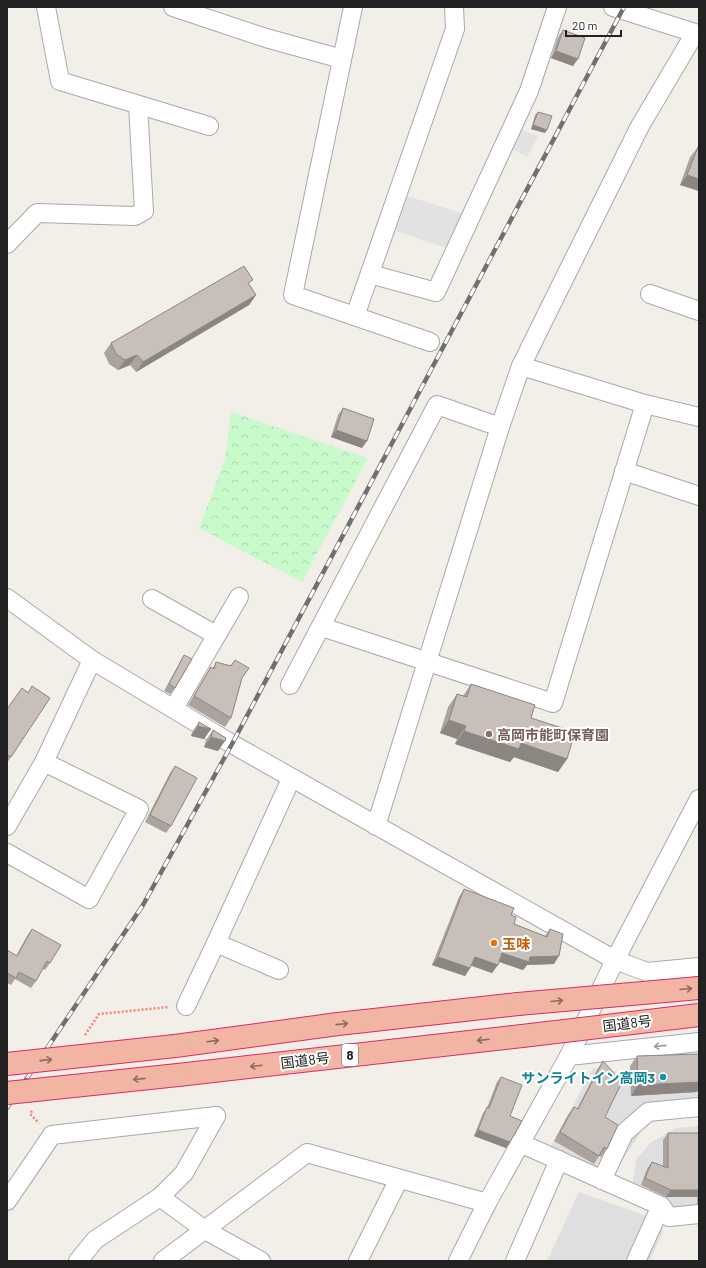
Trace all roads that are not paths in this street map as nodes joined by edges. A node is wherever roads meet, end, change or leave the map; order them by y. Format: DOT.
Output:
graph roads {
  1 [pos="46,7"];
  2 [pos="173,7"];
  3 [pos="353,7"];
  4 [pos="454,7"];
  5 [pos="557,7"];
  6 [pos="613,7"];
  7 [pos="342,60"];
  8 [pos="138,105"];
  9 [pos="209,126"];
  10 [pos="7,244"];
  11 [pos="370,274"];
  12 [pos="650,294"];
  13 [pos="699,312"];
  14 [pos="355,316"];
  15 [pos="430,342"];
  16 [pos="521,366"];
  17 [pos="645,404"];
  18 [pos="699,417"];
  19 [pos="500,427"];
  20 [pos="624,471"];
  21 [pos="699,496"];
  22 [pos="239,597"];
  23 [pos="7,598"];
  24 [pos="152,599"];
  25 [pos="322,627"];
  26 [pos="216,635"];
  27 [pos="92,660"];
  28 [pos="427,661"];
  29 [pos="290,685"];
  30 [pos="174,708"];
  31 [pos="44,762"];
  32 [pos="291,779"];
  33 [pos="699,799"];
  34 [pos="7,826"];
  35 [pos="376,826"];
  36 [pos="7,853"];
  37 [pos="216,943"];
  38 [pos="615,960"];
  39 [pos="699,967"];
  40 [pos="279,970"];
  41 [pos="699,988"];
  42 [pos="186,1006"];
  43 [pos="699,1015"];
  44 [pos="699,1042"];
  45 [pos="569,1056"];
  46 [pos="7,1064"];
  47 [pos="7,1093"];
  48 [pos="699,1107"];
  49 [pos="520,1142"];
  50 [pos="559,1160"];
  51 [pos="399,1179"];
  52 [pos="602,1180"];
  53 [pos="160,1197"];
  54 [pos="7,1201"];
  55 [pos="487,1204"];
  56 [pos="662,1206"];
  57 [pos="699,1214"];
  58 [pos="205,1230"];
  59 [pos="257,1260"];
  60 [pos="78,1261"];
  61 [pos="163,1261"];
  62 [pos="358,1261"];
  63 [pos="458,1261"];
  64 [pos="515,1261"];
  65 [pos="636,1261"];
  1 -- 8 [label="street"];
  2 -- 7 [label="street"];
  3 -- 7 [label="street"];
  4 -- 11 [label="street"];
  5 -- 11 [label="street"];
  6 -- 16 [label="street"];
  7 -- 14 [label="street"];
  8 -- 9 [label="street"];
  8 -- 10 [label="street"];
  11 -- 14 [label="street"];
  12 -- 13 [label="street"];
  14 -- 15 [label="street"];
  16 -- 17 [label="street"];
  16 -- 19 [label="street"];
  17 -- 18 [label="street"];
  17 -- 20 [label="street"];
  19 -- 25 [label="street"];
  19 -- 28 [label="street"];
  20 -- 21 [label="street"];
  20 -- 28 [label="street"];
  22 -- 26 [label="street"];
  23 -- 27 [label="street"];
  24 -- 26 [label="street"];
  25 -- 28 [label="street"];
  25 -- 29 [label="street"];
  26 -- 30 [label="street"];
  27 -- 30 [label="street"];
  27 -- 31 [label="street"];
  28 -- 35 [label="street"];
  30 -- 32 [label="street"];
  31 -- 34 [label="street"];
  31 -- 36 [label="street"];
  32 -- 35 [label="street"];
  32 -- 37 [label="street"];
  33 -- 38 [label="street"];
  35 -- 38 [label="street"];
  37 -- 40 [label="street"];
  37 -- 42 [label="street"];
  38 -- 39 [label="street"];
  38 -- 45 [label="street"];
  46 -- 41 [label="highway, 国道8号 / 8, one-way, bridge"];
  43 -- 47 [label="highway, 国道8号 / 8, one-way, bridge"];
  44 -- 45 [label="street, one-way"];
  45 -- 49 [label="street"];
  48 -- 52 [label="street"];
  49 -- 50 [label="street"];
  49 -- 55 [label="street"];
  50 -- 52 [label="street"];
  50 -- 64 [label="street"];
  51 -- 55 [label="street"];
  51 -- 58 [label="street"];
  51 -- 62 [label="street"];
  52 -- 56 [label="street"];
  53 -- 54 [label="street"];
  53 -- 58 [label="street"];
  53 -- 60 [label="street"];
  55 -- 63 [label="street"];
  56 -- 57 [label="street"];
  56 -- 65 [label="street"];
  58 -- 59 [label="street"];
  58 -- 61 [label="street"];
}
